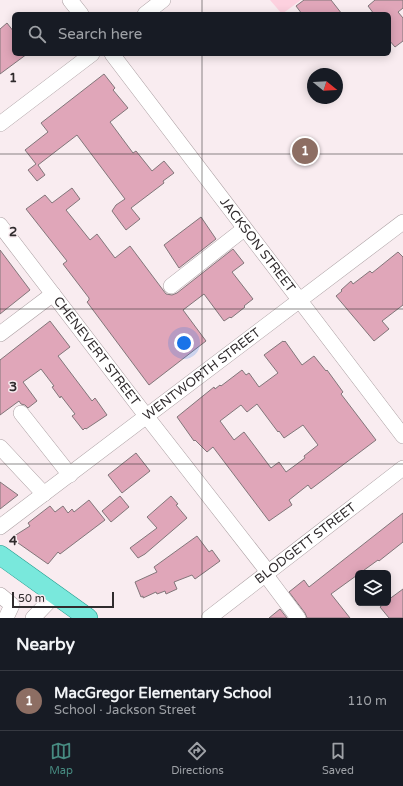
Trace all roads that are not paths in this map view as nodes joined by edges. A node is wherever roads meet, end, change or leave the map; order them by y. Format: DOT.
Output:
graph roads {
  1 [pos="70,0"];
  2 [pos="163,0"];
  3 [pos="79,12"];
  4 [pos="147,12"];
  5 [pos="89,56"];
  6 [pos="114,56"];
  7 [pos="0,124"];
  8 [pos="403,222"];
  9 [pos="0,225"];
  10 [pos="244,229"];
  11 [pos="171,286"];
  12 [pos="53,294"];
  13 [pos="299,301"];
  14 [pos="0,334"];
  15 [pos="21,413"];
  16 [pos="147,417"];
  17 [pos="403,436"];
  18 [pos="0,447"];
  19 [pos="403,468"];
  20 [pos="70,475"];
  21 [pos="44,494"];
  22 [pos="0,527"];
  23 [pos="0,555"];
  24 [pos="266,573"];
  25 [pos="0,595"];
  26 [pos="55,595"];
  27 [pos="8,618"];
  28 [pos="33,618"];
  29 [pos="88,618"];
  30 [pos="209,618"];
  31 [pos="298,618"];
  1 -- 3 [label="street"];
  2 -- 4 [label="street"];
  5 -- 7 [label="street"];
  6 -- 10 [label="street, JACKSON STREET"];
  8 -- 13 [label="street, WENTWORTH STREET"];
  9 -- 12 [label="street, CHENEVERT STREET"];
  10 -- 11 [label="street"];
  10 -- 13 [label="street, JACKSON STREET"];
  12 -- 14 [label="street"];
  12 -- 16 [label="street, CHENEVERT STREET"];
  13 -- 16 [label="street, WENTWORTH STREET"];
  13 -- 17 [label="street, JACKSON STREET"];
  15 -- 20 [label="street"];
  16 -- 20 [label="street, WENTWORTH STREET"];
  16 -- 24 [label="street, CHENEVERT STREET"];
  18 -- 21 [label="street"];
  19 -- 24 [label="street, BLODGETT STREET"];
  20 -- 21 [label="street, WENTWORTH STREET"];
  21 -- 22 [label="street, WENTWORTH STREET"];
  23 -- 26 [label="main road"];
  24 -- 30 [label="street, BLODGETT STREET"];
  24 -- 31 [label="street, CHENEVERT STREET"];
  25 -- 27 [label="street"];
  26 -- 28 [label="street"];
  26 -- 29 [label="main road"];
}
